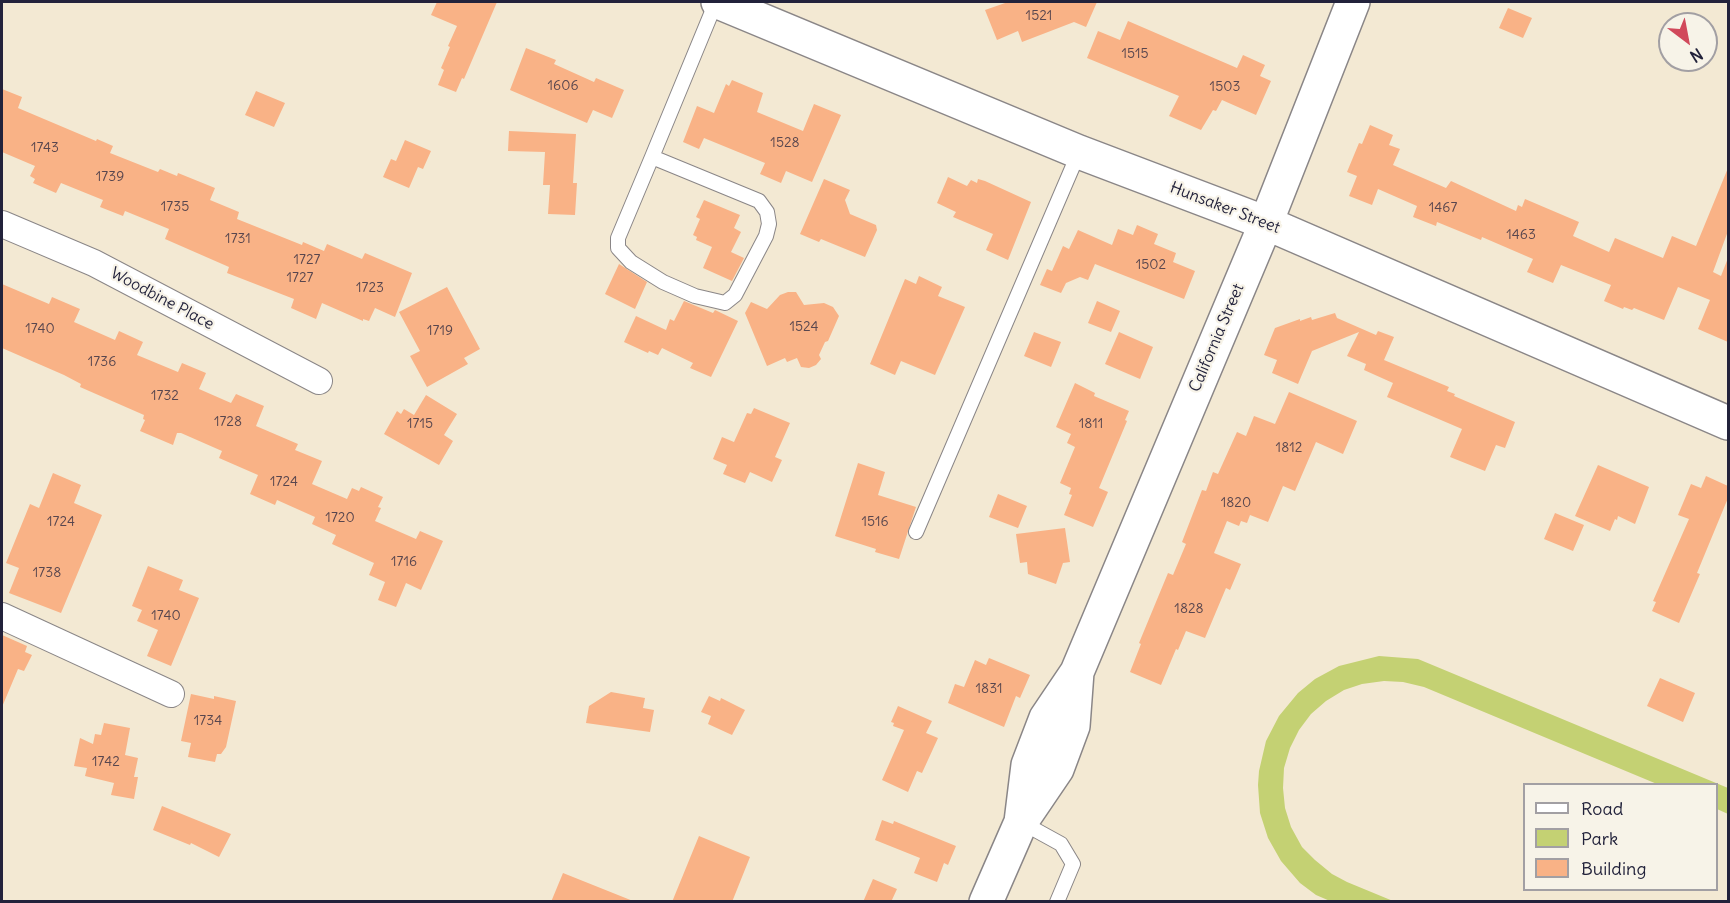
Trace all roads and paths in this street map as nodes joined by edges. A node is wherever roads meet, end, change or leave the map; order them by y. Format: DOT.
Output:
graph roads {
  1 [pos="717,2"];
  2 [pos="1353,2"];
  3 [pos="1079,152"];
  4 [pos="651,157"];
  5 [pos="1266,223"];
  6 [pos="2,224"];
  7 [pos="319,381"];
  8 [pos="1728,423"];
  9 [pos="916,532"];
  10 [pos="2,616"];
  11 [pos="171,694"];
  12 [pos="1021,822"];
  13 [pos="986,902"];
  14 [pos="1057,902"];
  1 -- 3 [label="main road, Hunsaker Street"];
  1 -- 4 [label="lane"];
  2 -- 5 [label="main road, California Street"];
  3 -- 5 [label="main road, Hunsaker Street"];
  3 -- 9 [label="lane"];
  4 -- 4 [label="lane"];
  5 -- 8 [label="main road, Hunsaker Street"];
  5 -- 12 [label="main road, California Street"];
  6 -- 7 [label="street, Woodbine Place"];
  10 -- 11 [label="street"];
  12 -- 13 [label="main road, California Street"];
  12 -- 14 [label="lane"];
}
